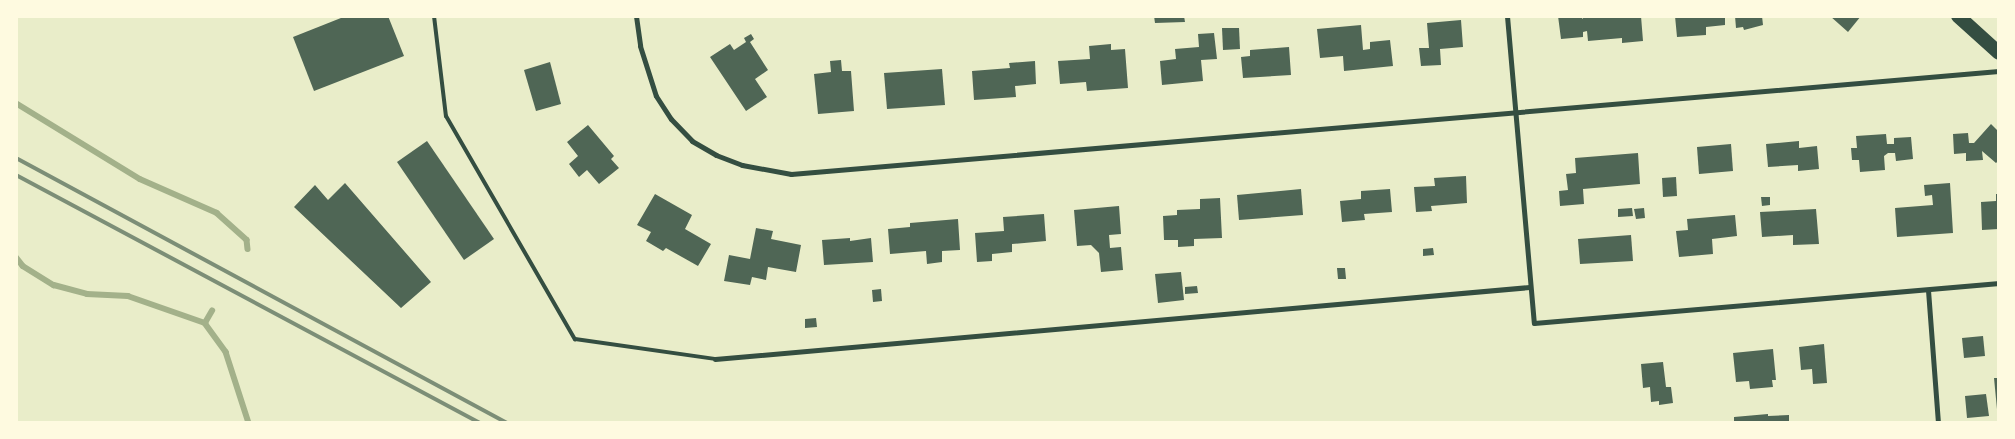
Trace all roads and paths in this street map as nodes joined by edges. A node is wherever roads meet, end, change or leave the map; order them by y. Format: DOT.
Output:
graph roads {
  1 [pos="434,16"];
  2 [pos="636,16"];
  3 [pos="1507,16"];
  4 [pos="1958,16"];
  5 [pos="1999,53"];
  6 [pos="1999,71"];
  7 [pos="1515,112"];
  8 [pos="1999,283"];
  9 [pos="1530,287"];
  10 [pos="1928,290"];
  11 [pos="715,359"];
  12 [pos="1938,423"];
  1 -- 11 [label="lane"];
  2 -- 7 [label="street"];
  3 -- 7 [label="street"];
  4 -- 5 [label="highway"];
  6 -- 7 [label="street"];
  7 -- 9 [label="street"];
  8 -- 10 [label="street"];
  9 -- 10 [label="street"];
  9 -- 11 [label="street"];
  10 -- 12 [label="street"];
}
